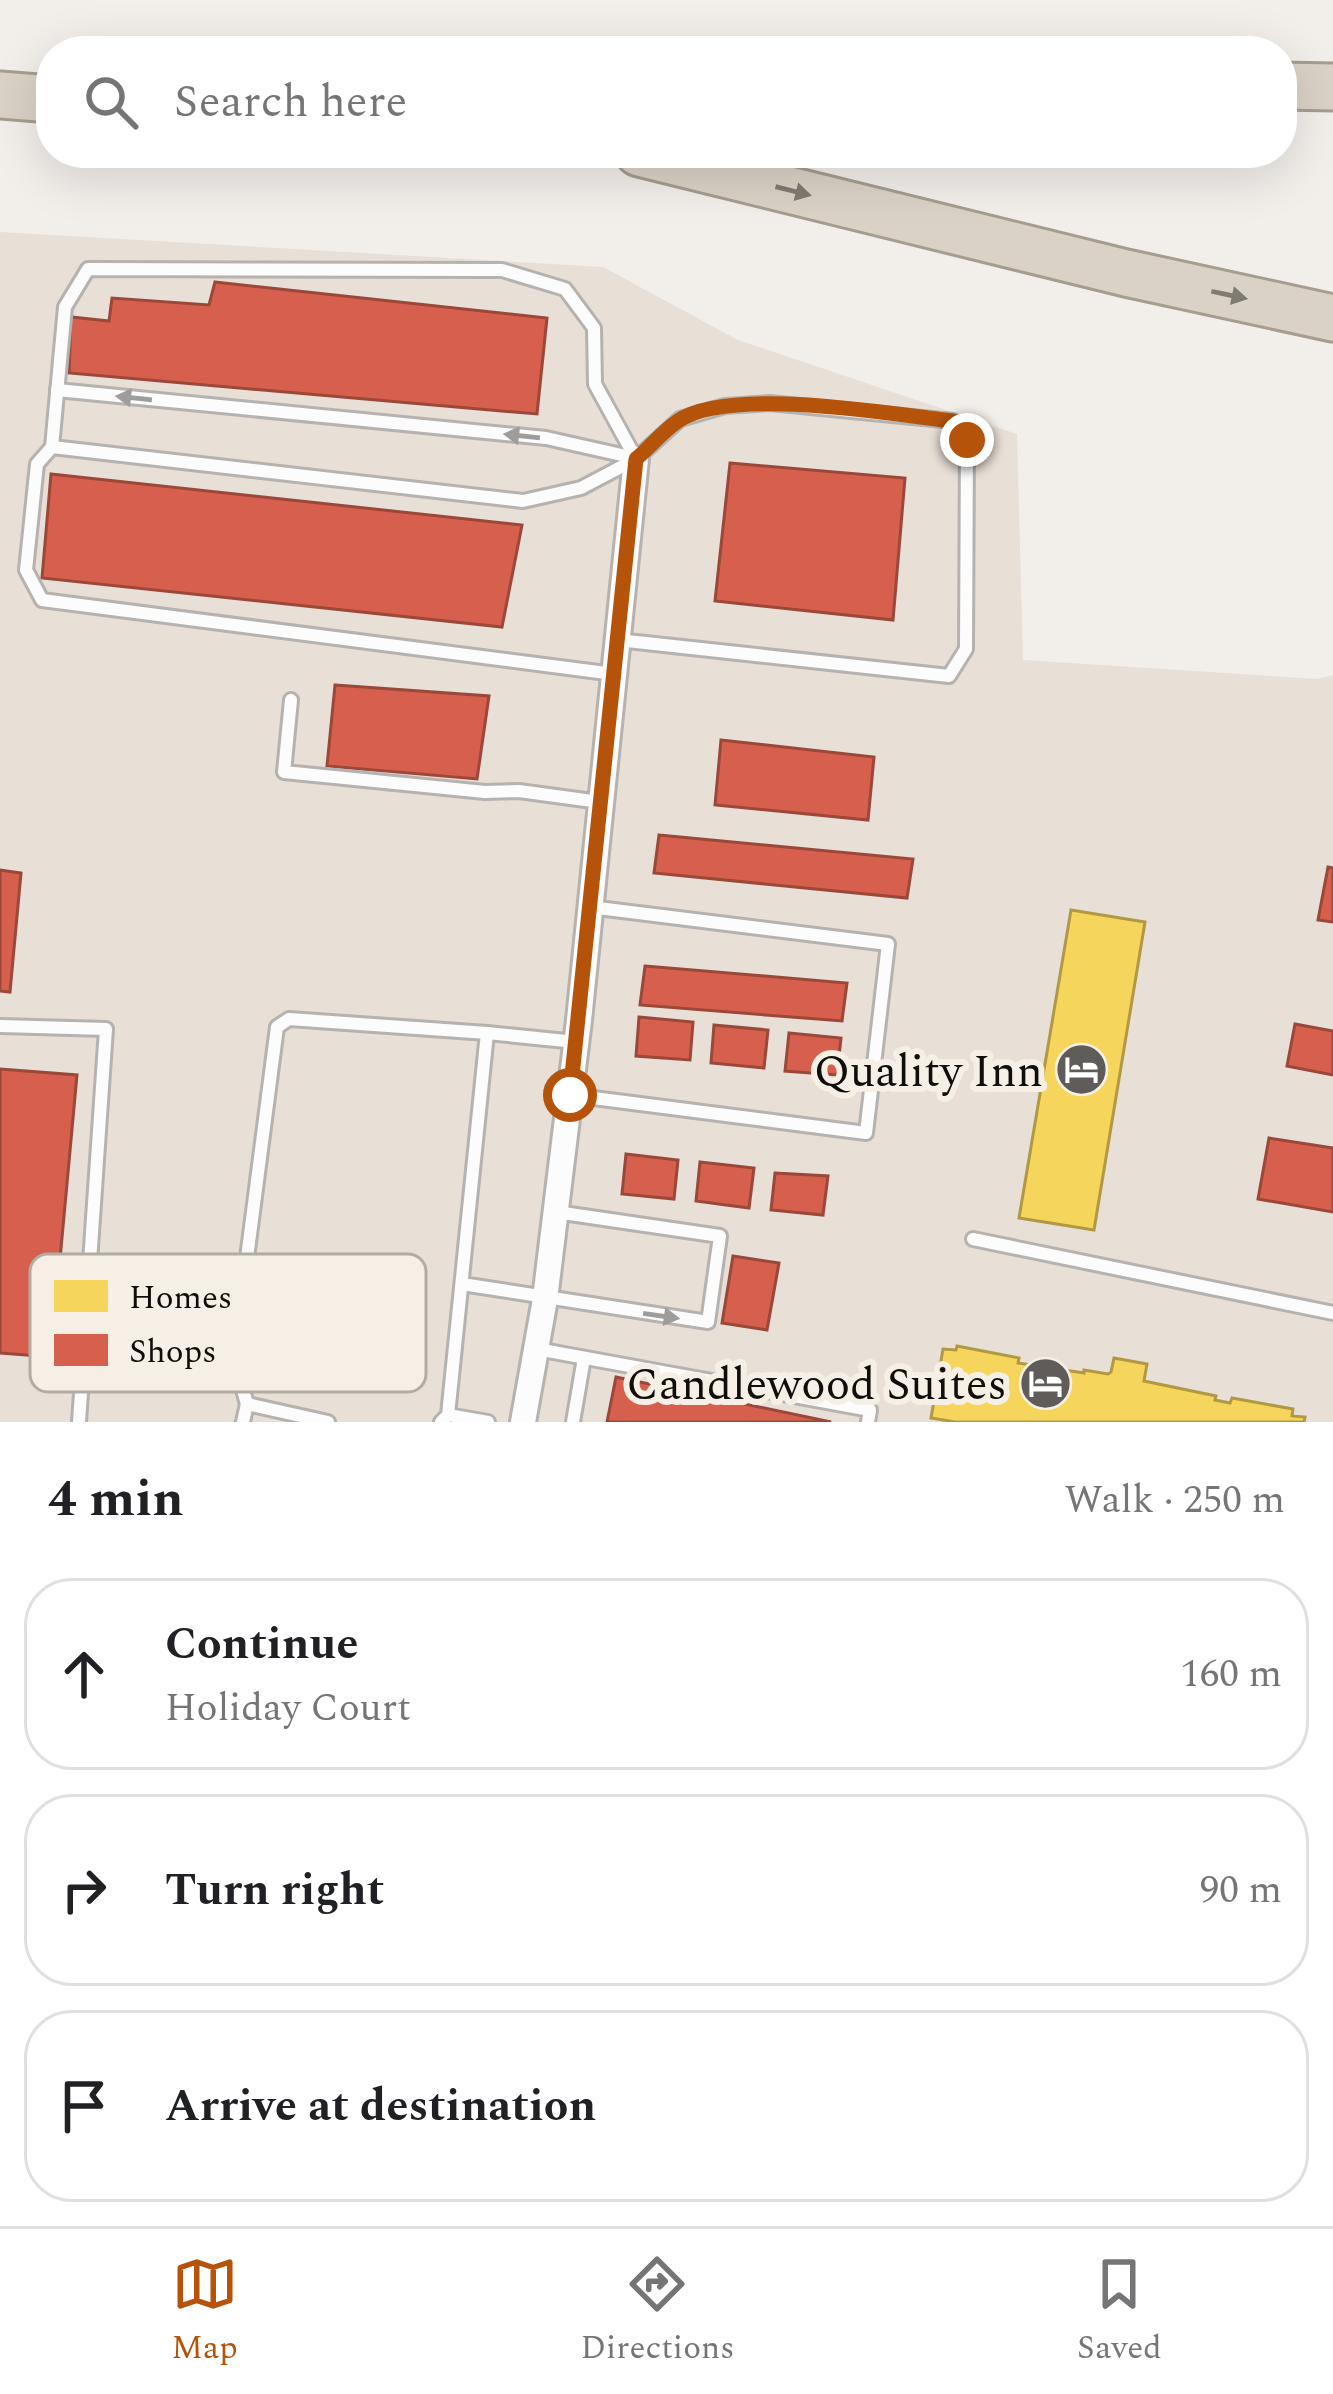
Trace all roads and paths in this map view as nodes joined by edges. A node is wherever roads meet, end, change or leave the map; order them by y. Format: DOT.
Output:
graph roads {
  1 [pos="36,80"];
  2 [pos="0,81"];
  3 [pos="1297,86"];
  4 [pos="1333,87"];
  5 [pos="0,95"];
  6 [pos="36,99"];
  7 [pos="700,168"];
  8 [pos="1333,318"];
  9 [pos="57,390"];
  10 [pos="52,447"];
  11 [pos="636,459"];
  12 [pos="618,640"];
  13 [pos="614,674"];
  14 [pos="291,700"];
  15 [pos="601,802"];
  16 [pos="590,907"];
  17 [pos="0,1026"];
  18 [pos="487,1033"];
  19 [pos="576,1042"];
  20 [pos="570,1095"];
  21 [pos="556,1213"];
  22 [pos="973,1239"];
  23 [pos="91,1254"];
  24 [pos="248,1254"];
  25 [pos="462,1285"];
  26 [pos="545,1299"];
  27 [pos="1333,1313"];
  28 [pos="537,1349"];
  29 [pos="584,1358"];
  30 [pos="81,1392"];
  31 [pos="244,1392"];
  32 [pos="247,1404"];
  33 [pos="445,1418"];
  34 [pos="79,1422"];
  35 [pos="243,1422"];
  36 [pos="328,1422"];
  37 [pos="488,1422"];
  38 [pos="523,1422"];
  39 [pos="573,1422"];
  40 [pos="868,1422"];
  1 -- 2 [label="highway"];
  3 -- 4 [label="highway"];
  5 -- 6 [label="highway"];
  7 -- 8 [label="highway, one-way"];
  9 -- 10 [label="lane"];
  11 -- 9 [label="lane, one-way"];
  9 -- 11 [label="lane"];
  10 -- 11 [label="lane"];
  10 -- 13 [label="lane"];
  11 -- 12 [label="street"];
  11 -- 12 [label="lane"];
  12 -- 13 [label="street"];
  13 -- 15 [label="street"];
  14 -- 15 [label="lane"];
  15 -- 16 [label="street"];
  16 -- 19 [label="street"];
  16 -- 20 [label="lane"];
  17 -- 23 [label="lane"];
  18 -- 19 [label="lane"];
  18 -- 24 [label="lane"];
  18 -- 25 [label="lane"];
  19 -- 20 [label="street"];
  20 -- 21 [label="street"];
  21 -- 26 [label="street"];
  26 -- 21 [label="lane, one-way"];
  22 -- 27 [label="lane"];
  25 -- 26 [label="lane"];
  25 -- 33 [label="lane"];
  26 -- 28 [label="street"];
  28 -- 29 [label="lane"];
  28 -- 38 [label="street"];
  29 -- 39 [label="lane"];
  29 -- 40 [label="lane"];
  30 -- 34 [label="lane"];
  31 -- 32 [label="lane"];
  32 -- 35 [label="lane"];
  32 -- 36 [label="lane"];
  33 -- 37 [label="lane"];
}
